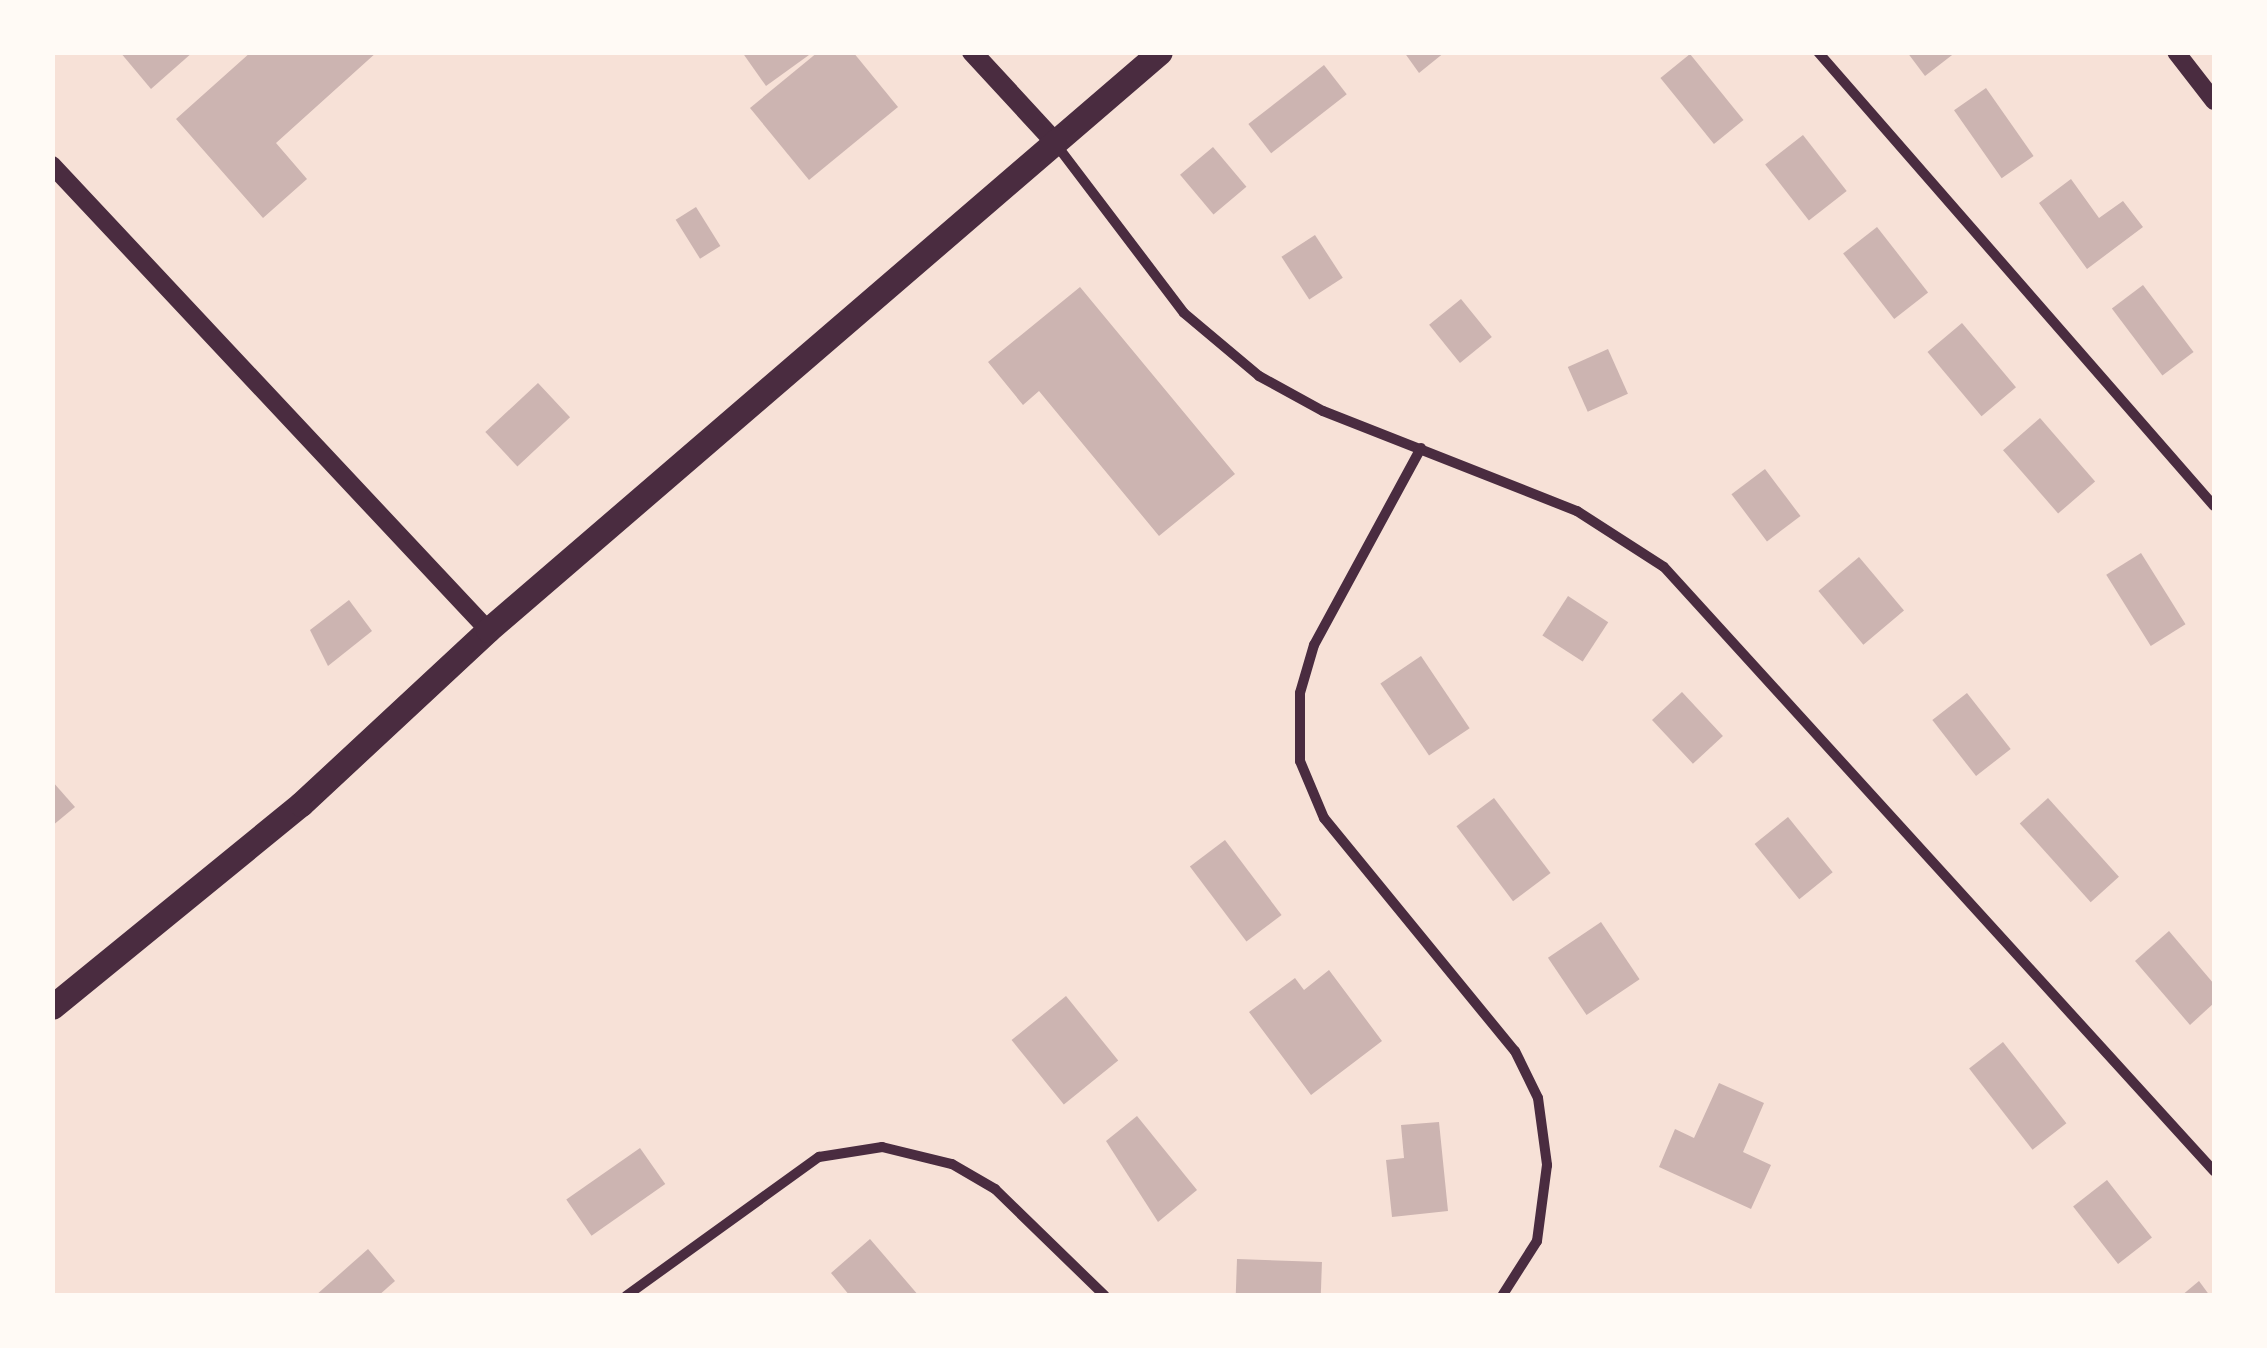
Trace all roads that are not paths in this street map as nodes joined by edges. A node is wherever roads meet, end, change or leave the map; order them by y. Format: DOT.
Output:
graph roads {
  1 [pos="972,52"];
  2 [pos="1160,52"];
  3 [pos="1818,52"];
  4 [pos="2176,52"];
  5 [pos="2214,101"];
  6 [pos="1055,142"];
  7 [pos="52,165"];
  8 [pos="1421,448"];
  9 [pos="2214,506"];
  10 [pos="488,630"];
  11 [pos="52,1007"];
  12 [pos="2214,1172"];
  13 [pos="626,1296"];
  14 [pos="1105,1296"];
  15 [pos="1502,1296"];
  1 -- 6 [label="main road"];
  2 -- 6 [label="main road"];
  3 -- 9 [label="street"];
  4 -- 5 [label="street"];
  6 -- 8 [label="street"];
  6 -- 10 [label="main road"];
  7 -- 10 [label="street"];
  8 -- 12 [label="street"];
  8 -- 15 [label="street"];
  10 -- 11 [label="main road"];
  13 -- 14 [label="street"];
}
